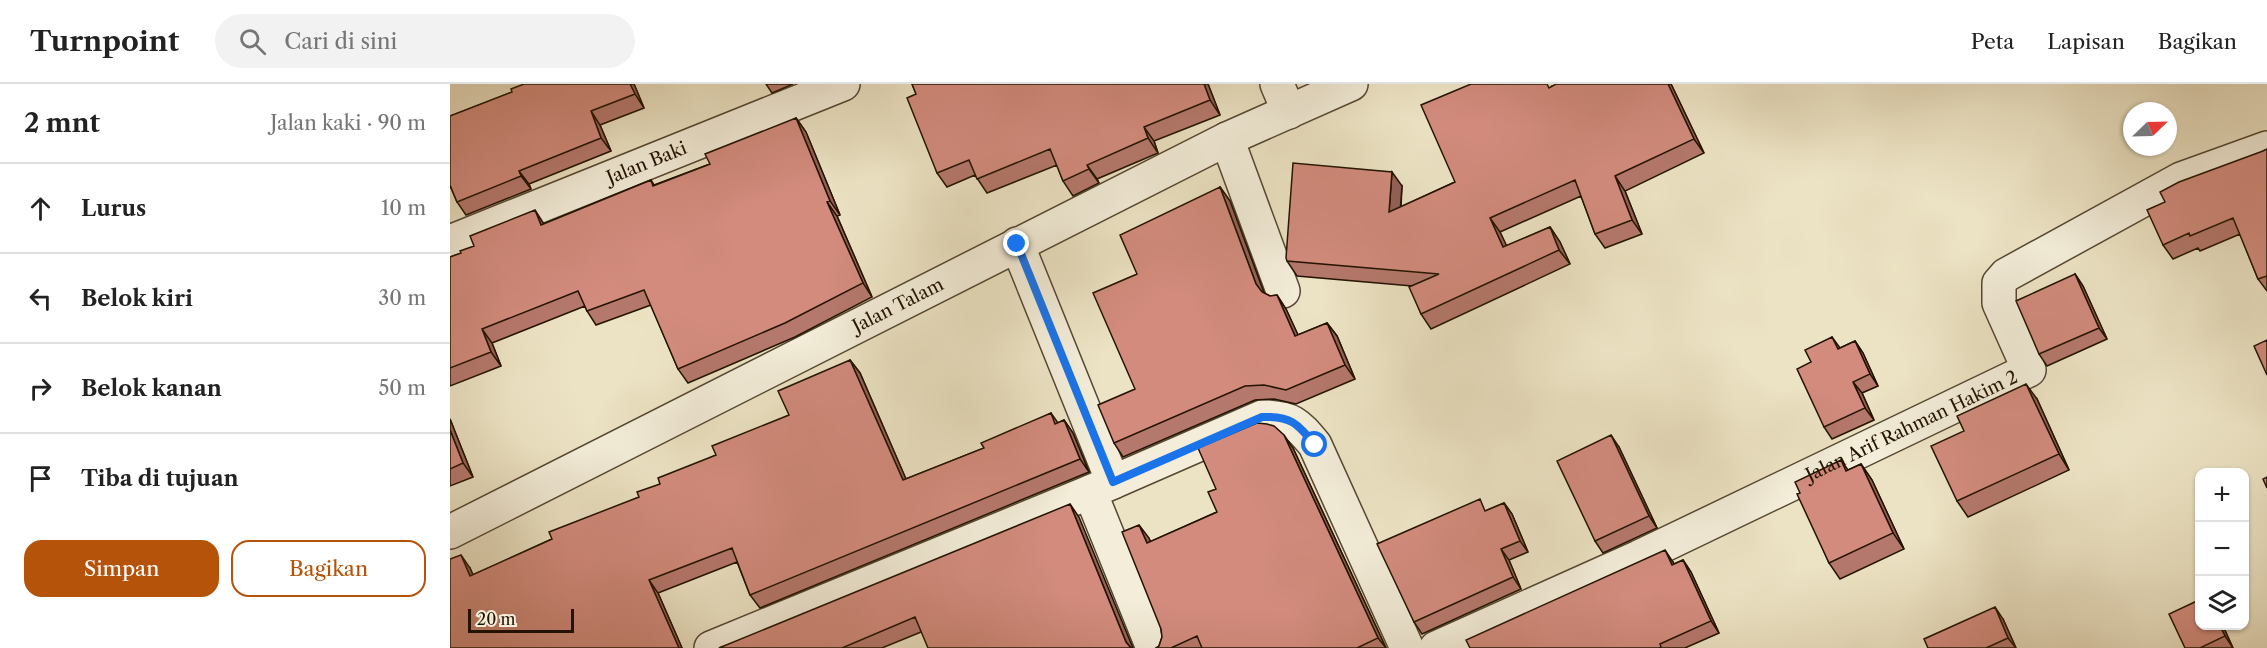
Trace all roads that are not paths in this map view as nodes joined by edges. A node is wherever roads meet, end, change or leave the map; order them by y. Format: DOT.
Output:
graph roads {
  1 [pos="843,84"];
  2 [pos="1351,84"];
  3 [pos="1283,98"];
  4 [pos="1227,139"];
  5 [pos="2267,148"];
  6 [pos="450,242"];
  7 [pos="1017,244"];
  8 [pos="1283,291"];
  9 [pos="1102,487"];
  10 [pos="450,532"];
  11 [pos="711,648"];
  12 [pos="1153,648"];
  13 [pos="1407,648"];
  14 [pos="1436,648"];
  1 -- 6 [label="street, Jalan Baki"];
  2 -- 3 [label="street, Jalan Talam"];
  3 -- 4 [label="street, Jalan Talam"];
  4 -- 7 [label="street, Jalan Talam"];
  4 -- 8 [label="street"];
  5 -- 14 [label="street, Jalan Arif Rahman Hakim 2"];
  7 -- 9 [label="street"];
  7 -- 10 [label="street, Jalan Talam"];
  9 -- 11 [label="street"];
  9 -- 12 [label="street"];
  9 -- 13 [label="street"];
}
